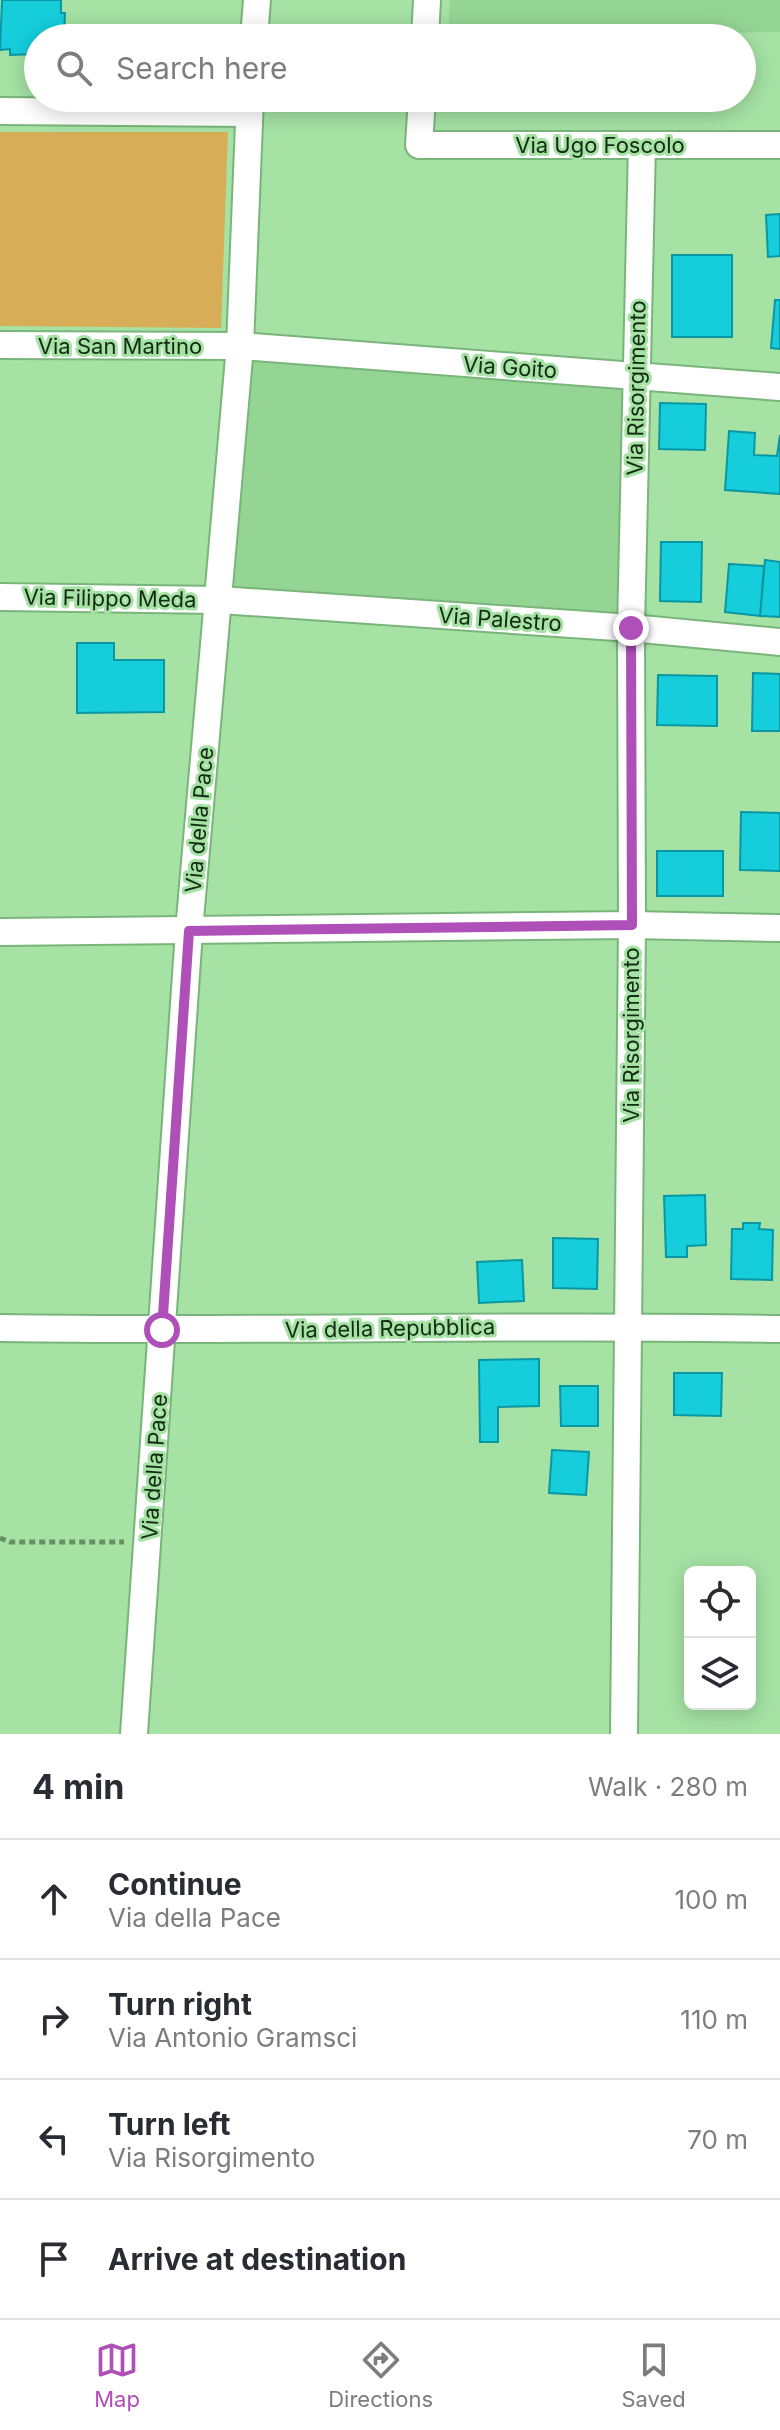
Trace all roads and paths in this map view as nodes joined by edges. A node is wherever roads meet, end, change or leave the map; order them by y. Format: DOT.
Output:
graph roads {
  1 [pos="257,0"];
  2 [pos="427,0"];
  3 [pos="255,24"];
  4 [pos="426,24"];
  5 [pos="0,111"];
  6 [pos="24,111"];
  7 [pos="250,112"];
  8 [pos="421,112"];
  9 [pos="642,145"];
  10 [pos="780,145"];
  11 [pos="0,345"];
  12 [pos="240,346"];
  13 [pos="635,377"];
  14 [pos="780,387"];
  15 [pos="0,597"];
  16 [pos="220,600"];
  17 [pos="631,628"];
  18 [pos="780,642"];
  19 [pos="632,925"];
  20 [pos="780,928"];
  21 [pos="189,931"];
  22 [pos="0,932"];
  23 [pos="629,1326"];
  24 [pos="0,1328"];
  25 [pos="780,1329"];
  26 [pos="162,1330"];
  27 [pos="0,1538"];
  28 [pos="149,1542"];
  29 [pos="134,1734"];
  30 [pos="624,1734"];
  1 -- 3 [label="street"];
  2 -- 4 [label="street"];
  5 -- 6 [label="street"];
  7 -- 12 [label="street, Via della Pace"];
  8 -- 9 [label="street, Via Ugo Foscolo"];
  9 -- 10 [label="street, Via Ugo Foscolo"];
  9 -- 13 [label="street, Via Risorgimento"];
  11 -- 12 [label="street, Via San Martino"];
  12 -- 13 [label="street, Via Goito"];
  12 -- 16 [label="street, Via della Pace"];
  13 -- 14 [label="street, Via Goito"];
  13 -- 17 [label="street, Via Risorgimento"];
  15 -- 16 [label="street, Via Filippo Meda"];
  16 -- 17 [label="street, Via Palestro"];
  16 -- 21 [label="street, Via della Pace"];
  17 -- 18 [label="street, Via Palestro"];
  17 -- 19 [label="street, Via Risorgimento"];
  19 -- 20 [label="street"];
  19 -- 21 [label="street"];
  19 -- 23 [label="street, Via Risorgimento"];
  21 -- 22 [label="street"];
  21 -- 26 [label="street, Via della Pace"];
  23 -- 25 [label="street, Via della Repubblica"];
  23 -- 26 [label="street, Via della Repubblica"];
  23 -- 30 [label="street, Via Risorgimento"];
  24 -- 26 [label="street, Via della Repubblica"];
  26 -- 28 [label="street, Via della Pace"];
  27 -- 28 [label="path"];
  28 -- 29 [label="street, Via della Pace"];
}
